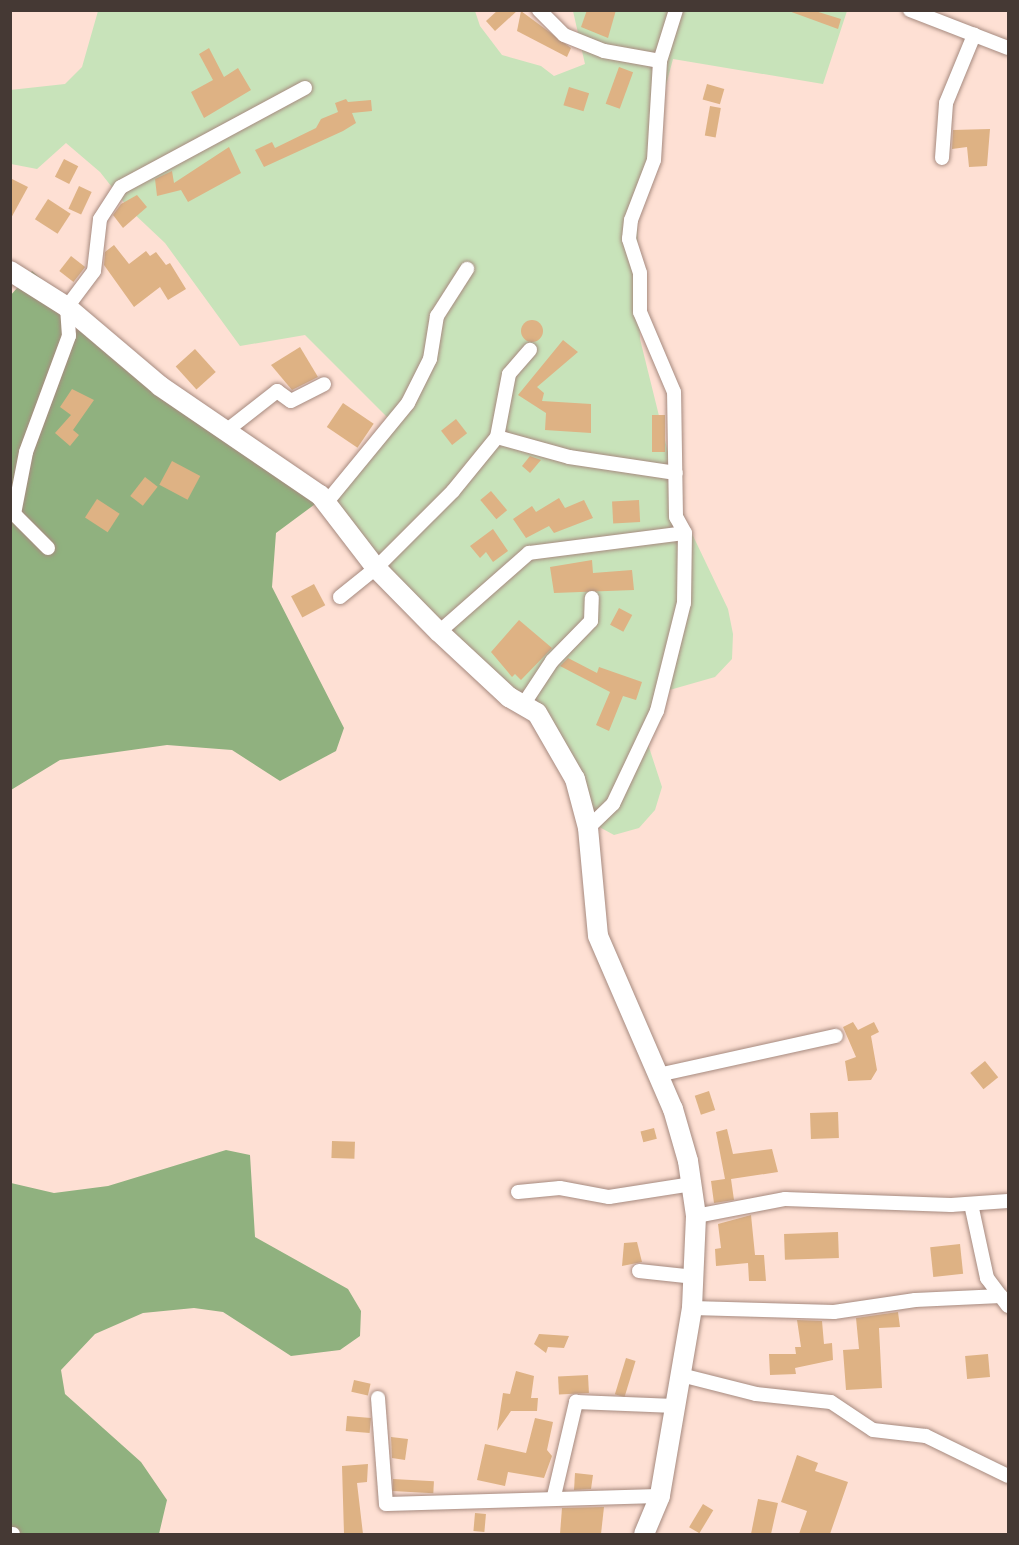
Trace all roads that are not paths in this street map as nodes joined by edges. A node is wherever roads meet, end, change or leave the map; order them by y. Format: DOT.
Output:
graph roads {
  1 [pos="538,10"];
  2 [pos="676,10"];
  3 [pos="910,10"];
  4 [pos="974,35"];
  5 [pos="1008,48"];
  6 [pos="660,61"];
  7 [pos="305,88"];
  8 [pos="942,158"];
  9 [pos="467,269"];
  10 [pos="10,271"];
  11 [pos="67,307"];
  12 [pos="530,350"];
  13 [pos="324,384"];
  14 [pos="226,431"];
  15 [pos="497,437"];
  16 [pos="676,473"];
  17 [pos="326,503"];
  18 [pos="685,533"];
  19 [pos="48,548"];
  20 [pos="376,568"];
  21 [pos="340,597"];
  22 [pos="592,598"];
  23 [pos="439,632"];
  24 [pos="523,705"];
  25 [pos="588,828"];
  26 [pos="836,1036"];
  27 [pos="658,1075"];
  28 [pos="692,1184"];
  29 [pos="518,1192"];
  30 [pos="1008,1201"];
  31 [pos="971,1204"];
  32 [pos="696,1216"];
  33 [pos="639,1272"];
  34 [pos="695,1277"];
  35 [pos="1005,1301"];
  36 [pos="692,1308"];
  37 [pos="681,1375"];
  38 [pos="378,1398"];
  39 [pos="675,1406"];
  40 [pos="1008,1476"];
  41 [pos="554,1496"];
  42 [pos="660,1496"];
  43 [pos="644,1534"];
  1 -- 6 [label="street"];
  2 -- 6 [label="street"];
  3 -- 4 [label="street"];
  4 -- 5 [label="street"];
  4 -- 8 [label="street"];
  6 -- 16 [label="street"];
  7 -- 11 [label="street"];
  9 -- 17 [label="street"];
  10 -- 11 [label="street"];
  11 -- 14 [label="street"];
  11 -- 19 [label="street"];
  12 -- 15 [label="street"];
  13 -- 14 [label="street"];
  14 -- 17 [label="street"];
  15 -- 16 [label="street"];
  15 -- 20 [label="street"];
  16 -- 18 [label="street"];
  17 -- 20 [label="street"];
  18 -- 23 [label="street"];
  18 -- 25 [label="street"];
  20 -- 21 [label="street"];
  20 -- 23 [label="street"];
  22 -- 24 [label="street"];
  23 -- 24 [label="street"];
  24 -- 25 [label="street"];
  25 -- 27 [label="street"];
  26 -- 27 [label="street"];
  27 -- 28 [label="street"];
  28 -- 29 [label="street"];
  28 -- 32 [label="street"];
  30 -- 31 [label="street"];
  31 -- 32 [label="street"];
  31 -- 35 [label="street"];
  32 -- 34 [label="street"];
  33 -- 34 [label="street"];
  34 -- 36 [label="street"];
  35 -- 36 [label="street"];
  36 -- 37 [label="street"];
  37 -- 39 [label="street"];
  37 -- 40 [label="street"];
  38 -- 41 [label="street"];
  39 -- 41 [label="street"];
  39 -- 42 [label="street"];
  41 -- 42 [label="street"];
  42 -- 43 [label="street"];
}
